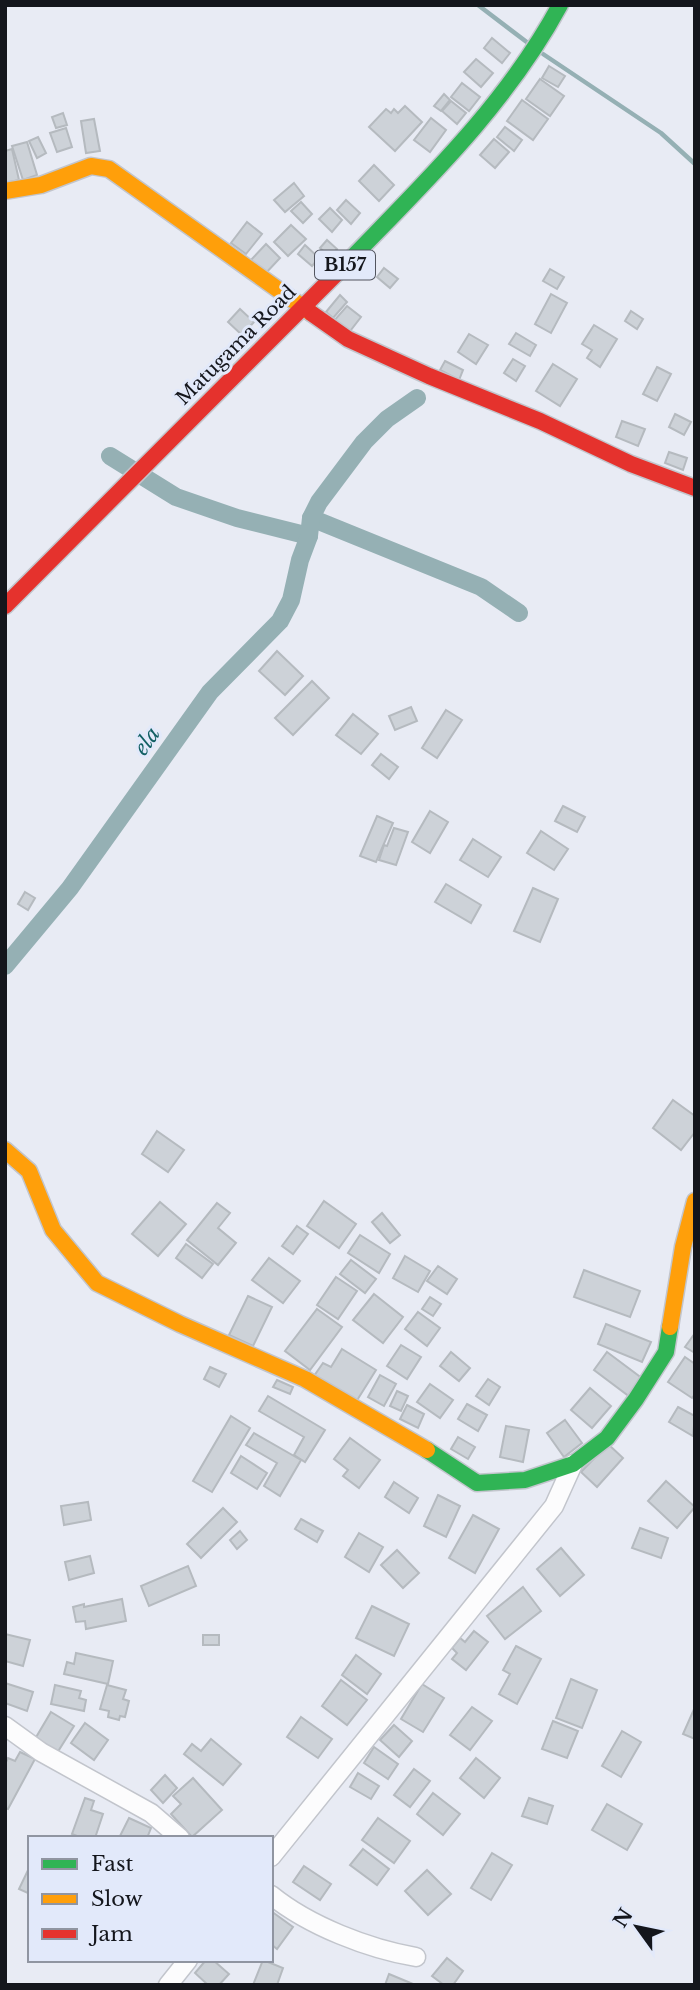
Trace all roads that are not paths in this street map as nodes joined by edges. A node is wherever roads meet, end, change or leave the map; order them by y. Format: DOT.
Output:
graph roads {
  1 [pos="560,5"];
  2 [pos="5,191"];
  3 [pos="305,306"];
  4 [pos="695,488"];
  5 [pos="5,606"];
  6 [pos="5,1150"];
  7 [pos="695,1201"];
  8 [pos="573,1464"];
  9 [pos="5,1726"];
  10 [pos="178,1836"];
  11 [pos="273,1855"];
  12 [pos="273,1896"];
  13 [pos="416,1957"];
  14 [pos="186,1962"];
  15 [pos="168,1985"];
  1 -- 3 [label="street, Matugama Road / B157"];
  2 -- 3 [label="street"];
  3 -- 4 [label="street"];
  3 -- 5 [label="street, Matugama Road / B157"];
  6 -- 8 [label="street"];
  7 -- 8 [label="street"];
  8 -- 11 [label="street"];
  9 -- 10 [label="street"];
  12 -- 13 [label="street"];
  14 -- 15 [label="street"];
}
